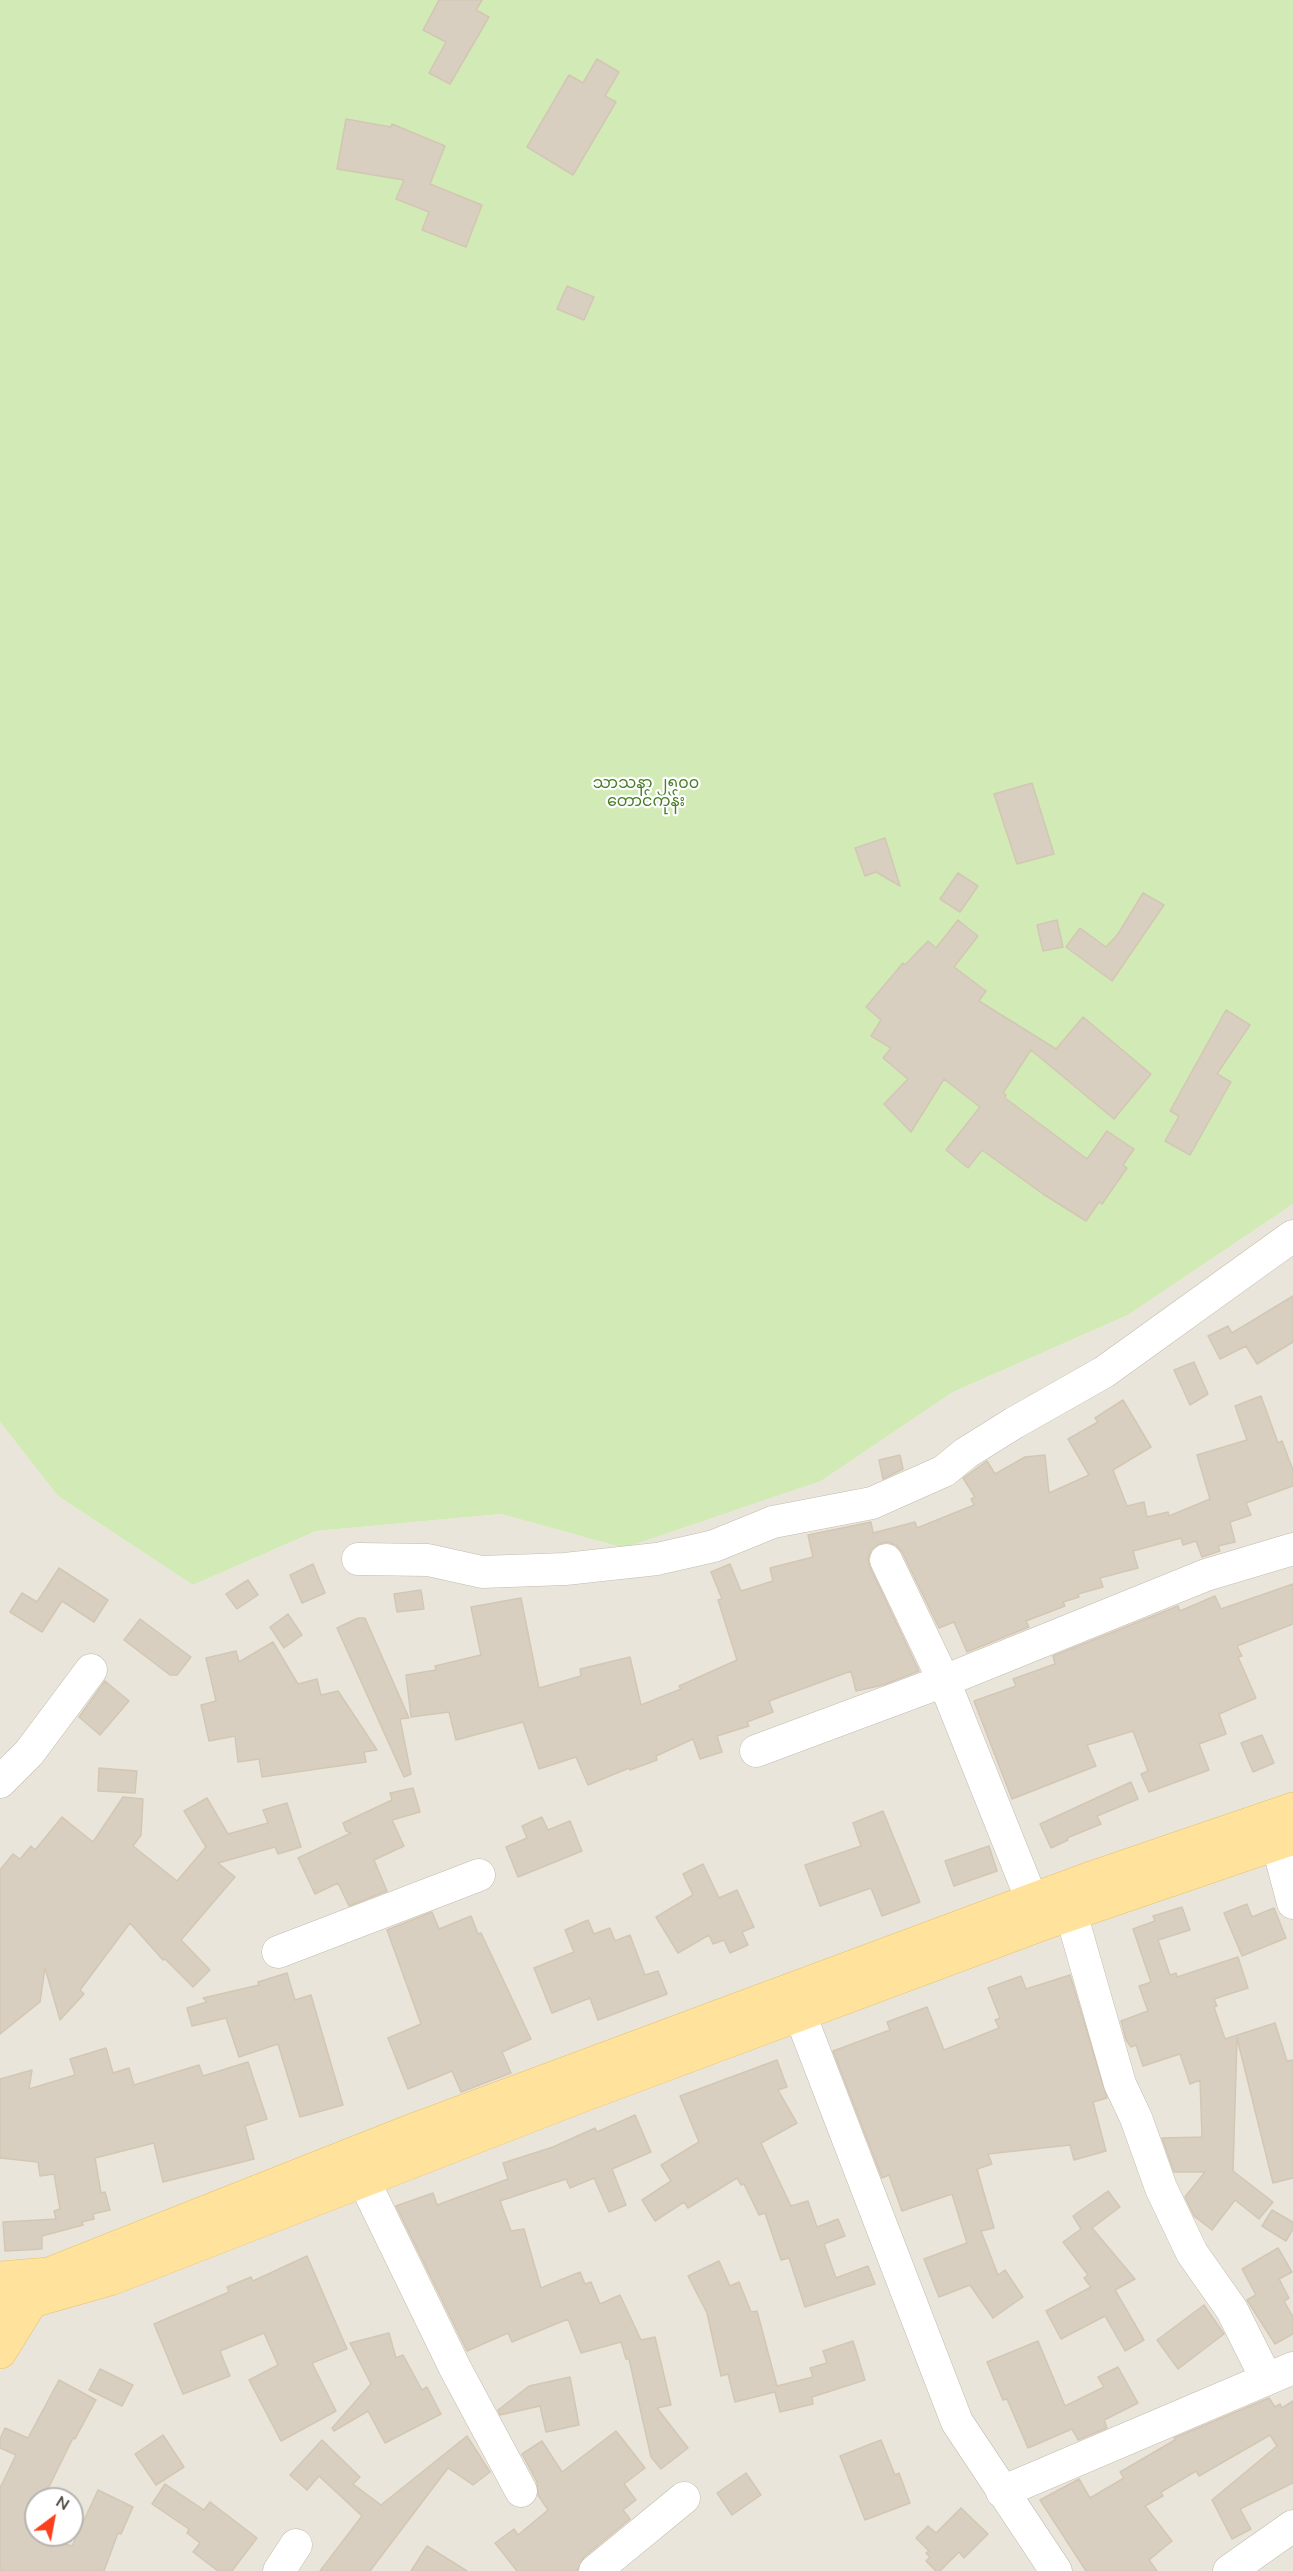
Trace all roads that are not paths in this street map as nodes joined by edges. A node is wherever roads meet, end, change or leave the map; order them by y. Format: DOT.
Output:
graph roads {
  1 [pos="1293,1236"];
  2 [pos="1293,1549"];
  3 [pos="358,1559"];
  4 [pos="886,1560"];
  5 [pos="91,1670"];
  6 [pos="944,1681"];
  7 [pos="756,1751"];
  8 [pos="0,1782"];
  9 [pos="1293,1809"];
  10 [pos="1285,1840"];
  11 [pos="479,1875"];
  12 [pos="1293,1903"];
  13 [pos="1048,1912"];
  14 [pos="278,1952"];
  15 [pos="795,2002"];
  16 [pos="359,2167"];
  17 [pos="49,2274"];
  18 [pos="0,2278"];
  19 [pos="14,2302"];
  20 [pos="0,2352"];
  21 [pos="1280,2373"];
  22 [pos="521,2491"];
  23 [pos="1002,2492"];
  24 [pos="684,2498"];
  25 [pos="1293,2526"];
  26 [pos="595,2571"];
  27 [pos="1056,2571"];
  28 [pos="1229,2571"];
  1 -- 3 [label="street"];
  2 -- 6 [label="street"];
  4 -- 6 [label="street"];
  5 -- 8 [label="street"];
  6 -- 7 [label="street"];
  6 -- 13 [label="street"];
  9 -- 13 [label="main road"];
  10 -- 12 [label="street"];
  10 -- 13 [label="main road"];
  11 -- 14 [label="street"];
  13 -- 15 [label="main road"];
  13 -- 21 [label="street"];
  15 -- 16 [label="main road"];
  15 -- 23 [label="street"];
  16 -- 17 [label="main road"];
  16 -- 19 [label="main road"];
  16 -- 22 [label="street"];
  17 -- 18 [label="main road"];
  17 -- 19 [label="main road"];
  19 -- 20 [label="main road"];
  21 -- 23 [label="street"];
  23 -- 27 [label="street"];
  24 -- 26 [label="street"];
  25 -- 28 [label="street"];
}
